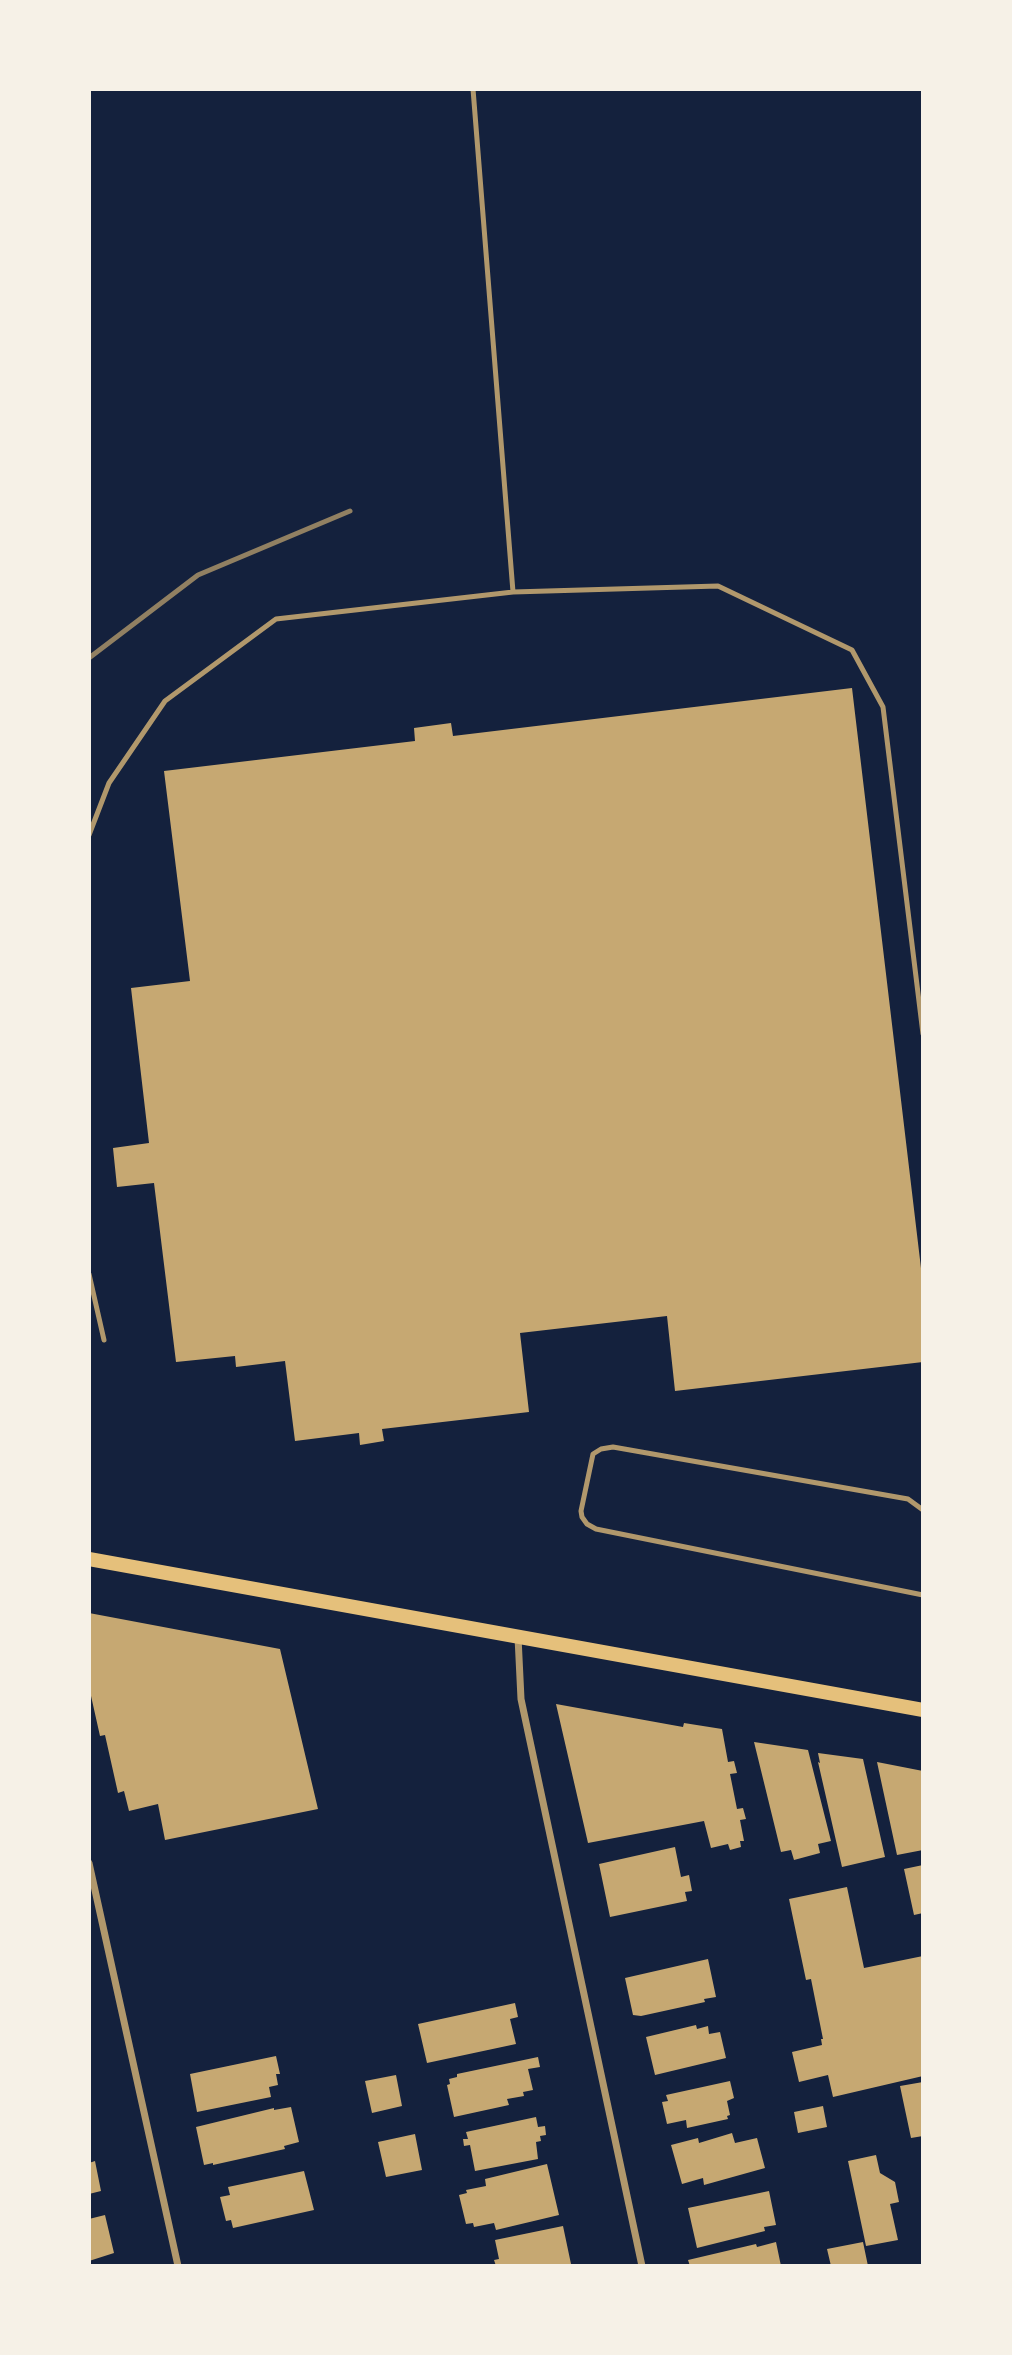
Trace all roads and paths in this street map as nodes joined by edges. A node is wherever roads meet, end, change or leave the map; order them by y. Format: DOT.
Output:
graph roads {
  1 [pos="473,89"];
  2 [pos="513,592"];
  3 [pos="89,835"];
  4 [pos="923,1034"];
  5 [pos="89,1274"];
  6 [pos="104,1340"];
  7 [pos="923,1510"];
  8 [pos="89,1559"];
  9 [pos="923,1595"];
  10 [pos="518,1636"];
  11 [pos="923,1710"];
  12 [pos="89,1863"];
  13 [pos="178,2266"];
  14 [pos="642,2266"];
  1 -- 2 [label="lane"];
  2 -- 3 [label="lane"];
  2 -- 4 [label="lane"];
  5 -- 6 [label="lane"];
  7 -- 9 [label="lane"];
  8 -- 10 [label="main road"];
  10 -- 11 [label="main road"];
  10 -- 14 [label="street"];
  12 -- 13 [label="street"];
}
